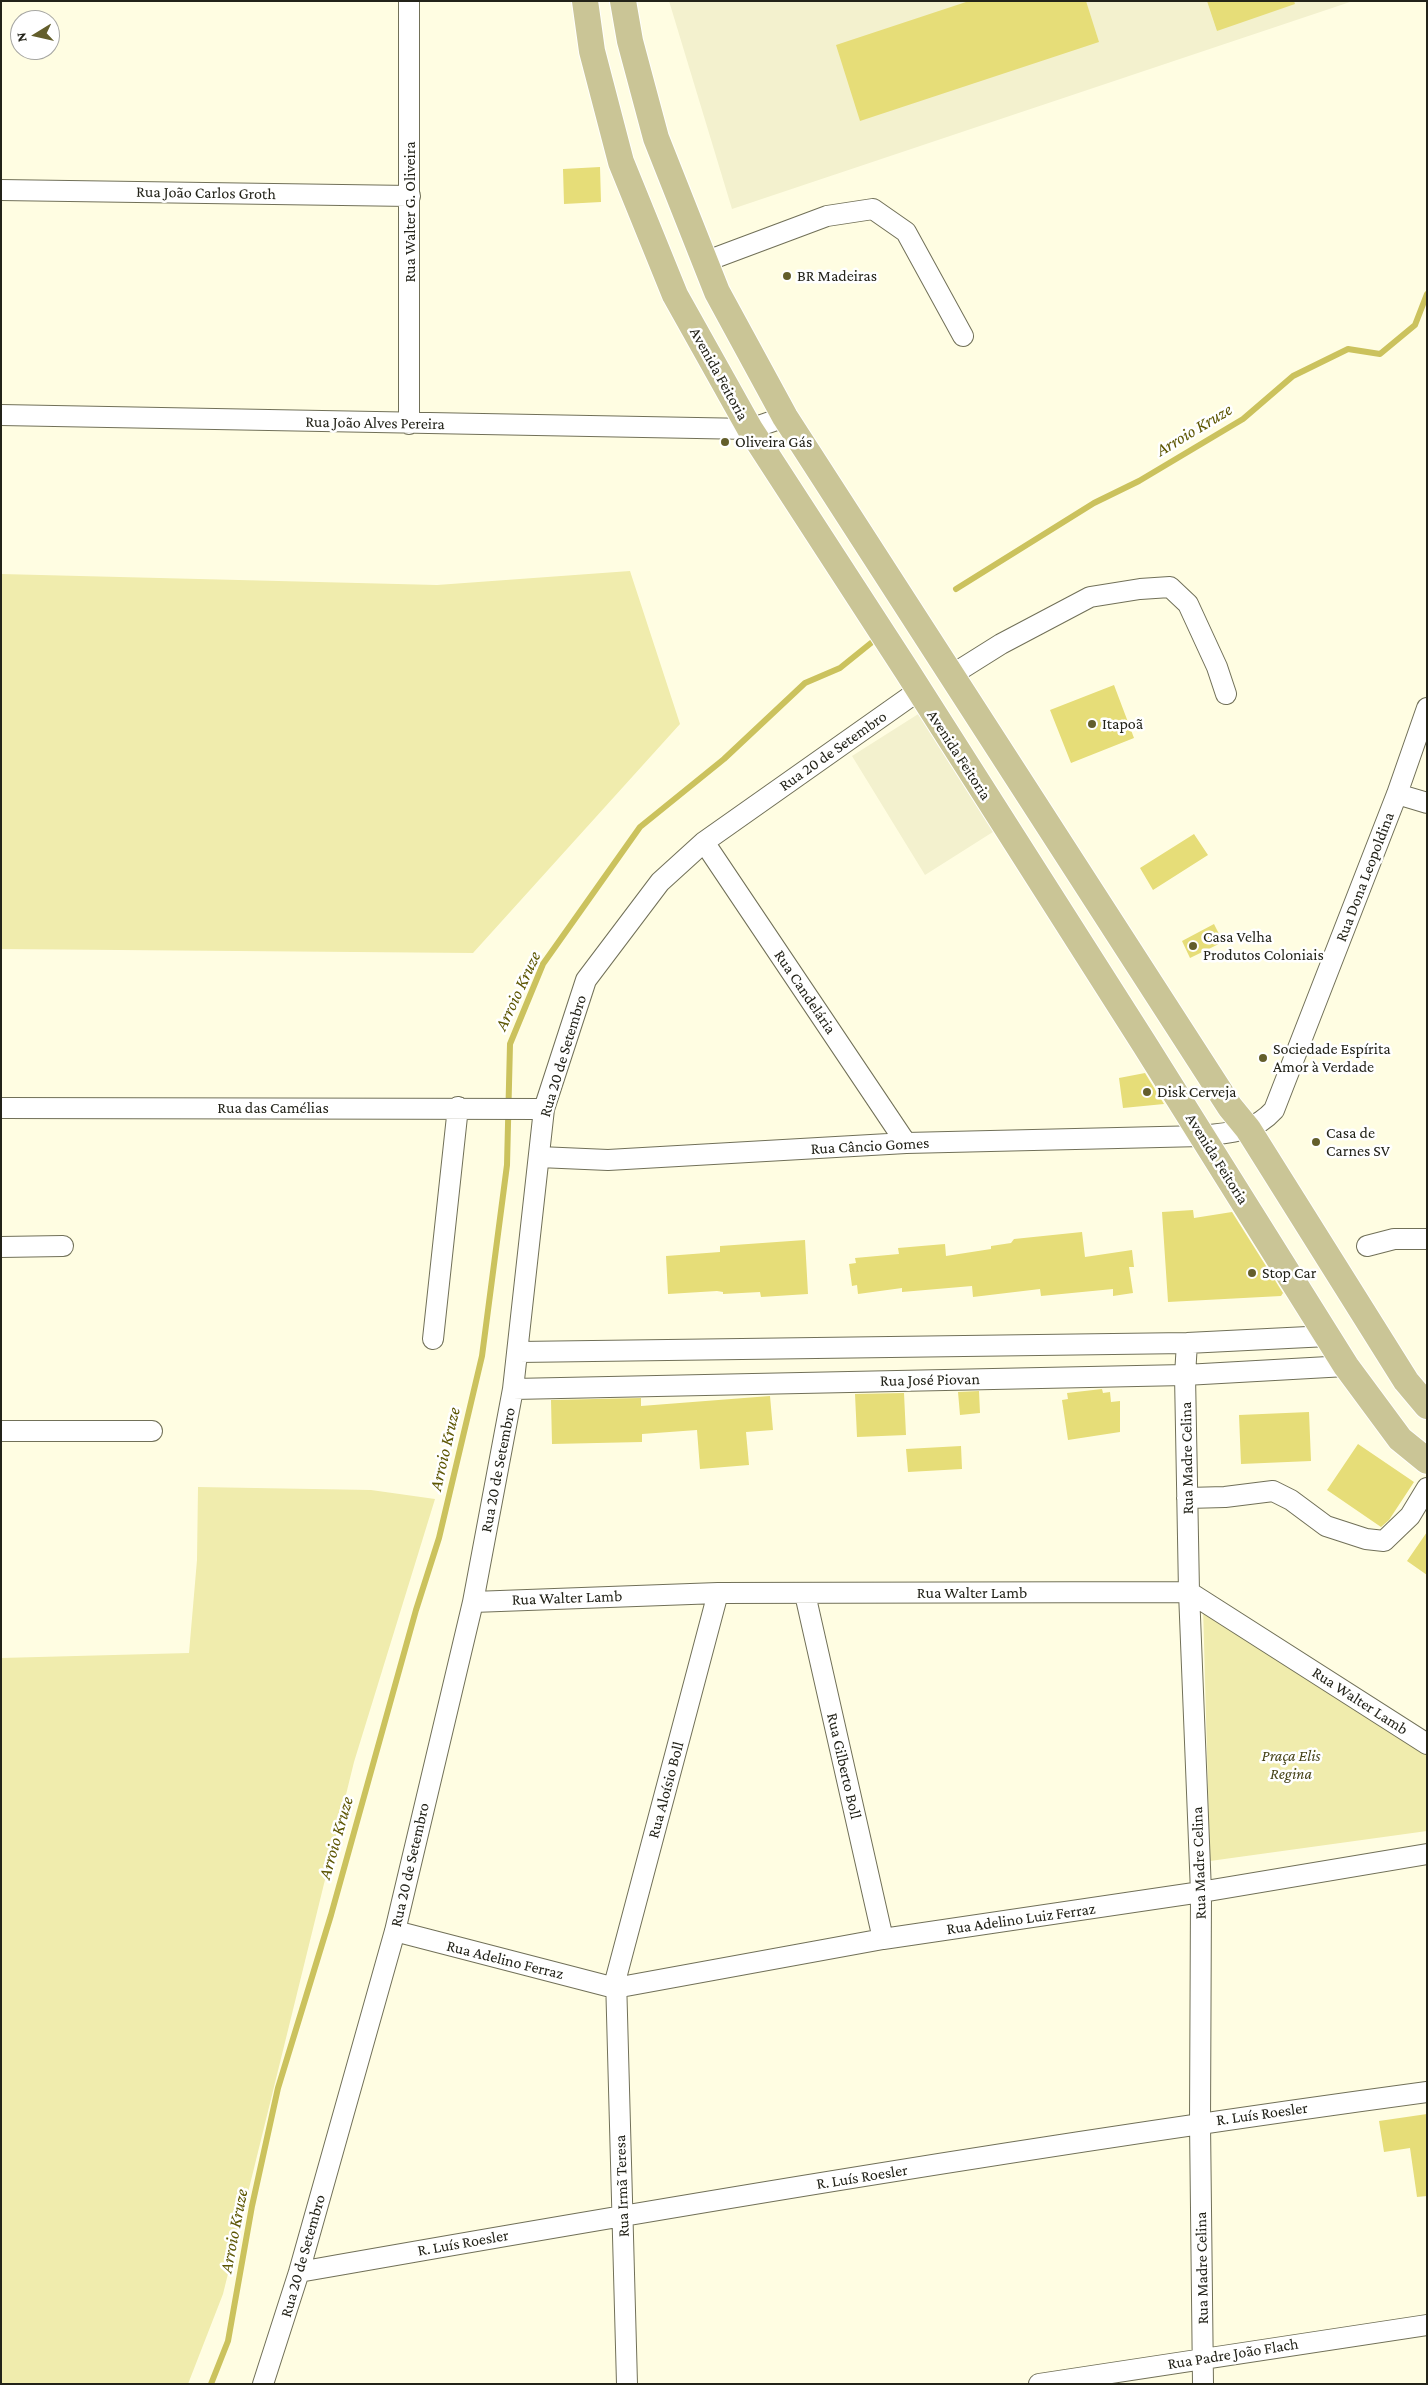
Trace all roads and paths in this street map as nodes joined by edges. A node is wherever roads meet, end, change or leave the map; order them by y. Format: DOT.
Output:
graph roads {
  1 [pos="410,1"];
  2 [pos="585,1"];
  3 [pos="623,1"];
  4 [pos="1,190"];
  5 [pos="410,196"];
  6 [pos="704,262"];
  7 [pos="963,336"];
  8 [pos="1,415"];
  9 [pos="785,417"];
  10 [pos="409,424"];
  11 [pos="750,429"];
  12 [pos="943,665"];
  13 [pos="913,681"];
  14 [pos="1226,694"];
  15 [pos="1427,708"];
  16 [pos="1397,794"];
  17 [pos="1427,803"];
  18 [pos="704,842"];
  19 [pos="458,1107"];
  20 [pos="1,1108"];
  21 [pos="544,1109"];
  22 [pos="1248,1129"];
  23 [pos="1202,1136"];
  24 [pos="906,1143"];
  25 [pos="539,1157"];
  26 [pos="1427,1239"];
  27 [pos="63,1246"];
  28 [pos="1367,1246"];
  29 [pos="1,1247"];
  30 [pos="1328,1336"];
  31 [pos="433,1339"];
  32 [pos="1187,1343"];
  33 [pos="519,1352"];
  34 [pos="1346,1366"];
  35 [pos="1185,1375"];
  36 [pos="513,1390"];
  37 [pos="1427,1406"];
  38 [pos="152,1430"];
  39 [pos="1,1431"];
  40 [pos="1427,1462"];
  41 [pos="1427,1488"];
  42 [pos="1188,1498"];
  43 [pos="1189,1592"];
  44 [pos="718,1593"];
  45 [pos="805,1594"];
  46 [pos="473,1602"];
  47 [pos="1427,1744"];
  48 [pos="1427,1854"];
  49 [pos="1201,1892"];
  50 [pos="395,1931"];
  51 [pos="883,1939"];
  52 [pos="615,1988"];
  53 [pos="1427,2092"];
  54 [pos="1200,2123"];
  55 [pos="623,2215"];
  56 [pos="299,2272"];
  57 [pos="1427,2324"];
  58 [pos="1203,2358"];
  59 [pos="263,2384"];
  60 [pos="627,2384"];
  61 [pos="1039,2384"];
  62 [pos="1203,2384"];
  1 -- 5 [label="street, Rua Walter G. Oliveira"];
  2 -- 11 [label="main road, Avenida Feitoria"];
  3 -- 6 [label="main road"];
  4 -- 5 [label="street, Rua João Carlos Groth"];
  5 -- 10 [label="street, Rua Walter G. Oliveira"];
  6 -- 7 [label="street"];
  6 -- 9 [label="main road"];
  8 -- 10 [label="street, Rua João Alves Pereira"];
  9 -- 11 [label="street, Rua João Alves Pereira"];
  9 -- 12 [label="main road"];
  10 -- 11 [label="street, Rua João Alves Pereira"];
  11 -- 13 [label="main road, Avenida Feitoria"];
  12 -- 13 [label="main road"];
  12 -- 14 [label="street"];
  12 -- 22 [label="main road"];
  13 -- 18 [label="street, Rua 20 de Setembro"];
  13 -- 23 [label="main road, Avenida Feitoria"];
  15 -- 16 [label="street, Rua Dona Leopoldina"];
  16 -- 17 [label="street"];
  16 -- 22 [label="street, Rua Dona Leopoldina"];
  18 -- 21 [label="street, Rua 20 de Setembro"];
  18 -- 24 [label="street, Rua Candelária"];
  19 -- 20 [label="street, Rua das Camélias"];
  19 -- 21 [label="street, Rua das Camélias"];
  19 -- 31 [label="street"];
  21 -- 25 [label="street, Rua 20 de Setembro"];
  22 -- 23 [label="street, Rua Dona Leopoldina"];
  22 -- 37 [label="main road"];
  23 -- 24 [label="street, Rua Câncio Gomes"];
  23 -- 30 [label="main road, Avenida Feitoria"];
  24 -- 25 [label="street, Rua Câncio Gomes"];
  25 -- 33 [label="street, Rua 20 de Setembro"];
  26 -- 28 [label="street"];
  27 -- 29 [label="street"];
  30 -- 32 [label="street, Rua José Piovan"];
  30 -- 34 [label="main road, Avenida Feitoria"];
  32 -- 33 [label="street, Rua José Piovan"];
  32 -- 35 [label="street, Rua Madre Celina"];
  33 -- 36 [label="street, Rua 20 de Setembro"];
  34 -- 35 [label="street, Rua José Piovan"];
  34 -- 40 [label="main road, Avenida Feitoria"];
  35 -- 36 [label="street, Rua José Piovan"];
  35 -- 42 [label="street, Rua Madre Celina"];
  36 -- 46 [label="street, Rua 20 de Setembro"];
  38 -- 39 [label="street"];
  41 -- 42 [label="street"];
  42 -- 43 [label="street, Rua Madre Celina"];
  43 -- 45 [label="street, Rua Walter Lamb"];
  43 -- 47 [label="street, Rua Walter Lamb"];
  43 -- 49 [label="street, Rua Madre Celina"];
  44 -- 45 [label="street, Rua Walter Lamb"];
  44 -- 46 [label="street, Rua Walter Lamb"];
  44 -- 52 [label="street, Rua Aloísio Boll"];
  45 -- 51 [label="street, Rua Gilberto Boll"];
  46 -- 50 [label="street, Rua 20 de Setembro"];
  48 -- 49 [label="street, Rua Adelino Luiz Ferraz"];
  49 -- 51 [label="street, Rua Adelino Luiz Ferraz"];
  49 -- 54 [label="street, Rua Madre Celina"];
  50 -- 52 [label="street, Rua Adelino Ferraz"];
  50 -- 56 [label="street, Rua 20 de Setembro"];
  51 -- 52 [label="street, Rua Adelino Luiz Ferraz"];
  52 -- 55 [label="street, Rua Irmã Teresa"];
  53 -- 54 [label="street, R. Luís Roesler"];
  54 -- 55 [label="street, R. Luís Roesler"];
  54 -- 58 [label="street, Rua Madre Celina"];
  55 -- 56 [label="street, R. Luís Roesler"];
  55 -- 60 [label="street, Rua Irmã Teresa"];
  56 -- 59 [label="street, Rua 20 de Setembro"];
  57 -- 58 [label="street, Rua Padre João Flach"];
  58 -- 61 [label="street, Rua Padre João Flach"];
  58 -- 62 [label="street, Rua Madre Celina"];
}
